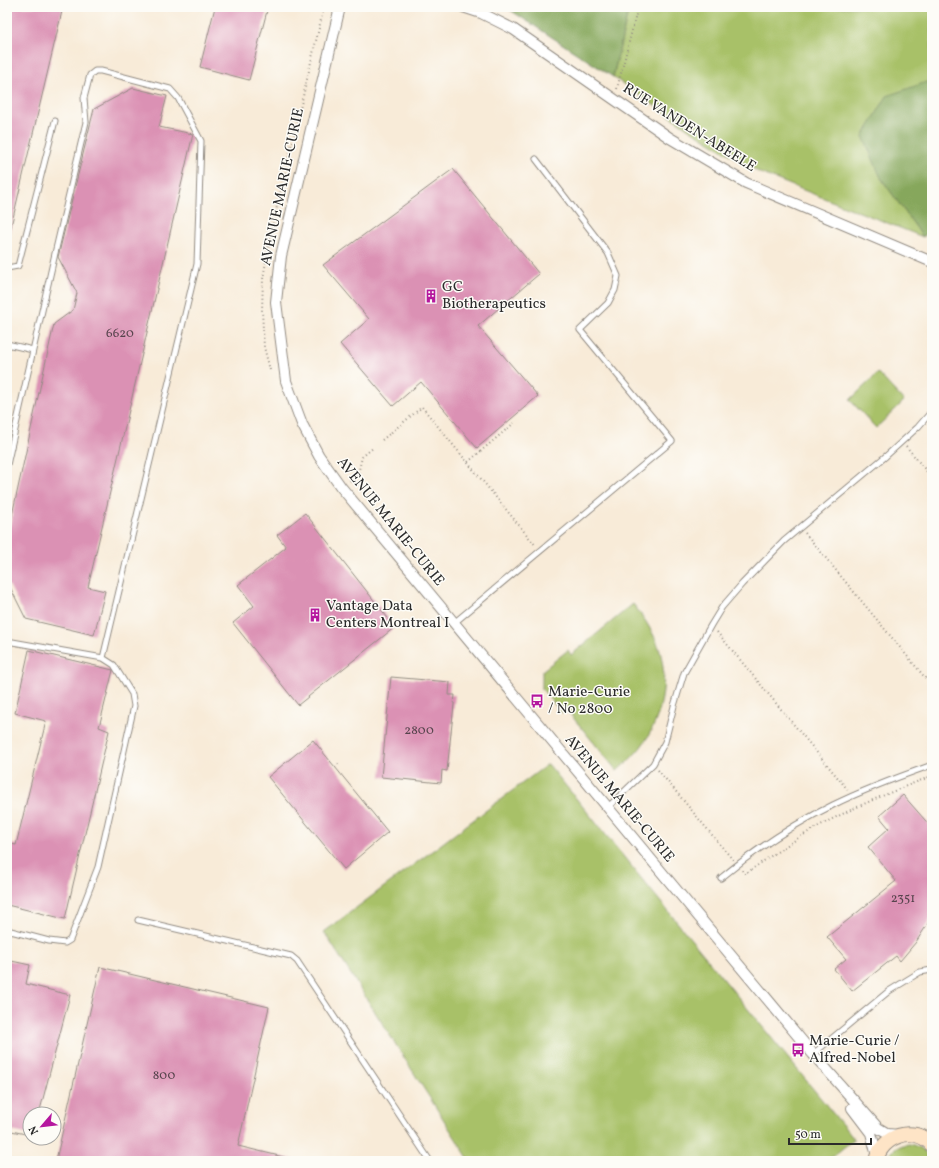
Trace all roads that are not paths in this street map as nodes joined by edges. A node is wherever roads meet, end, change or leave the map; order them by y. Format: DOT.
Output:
graph roads {
  1 [pos="340,7"];
  2 [pos="464,7"];
  3 [pos="55,121"];
  4 [pos="536,159"];
  5 [pos="932,262"];
  6 [pos="7,268"];
  7 [pos="7,344"];
  8 [pos="33,350"];
  9 [pos="932,411"];
  10 [pos="7,465"];
  11 [pos="454,623"];
  12 [pos="7,641"];
  13 [pos="103,658"];
  14 [pos="932,765"];
  15 [pos="607,808"];
  16 [pos="721,878"];
  17 [pos="138,920"];
  18 [pos="7,930"];
  19 [pos="932,970"];
  20 [pos="813,1054"];
  21 [pos="899,1135"];
  22 [pos="929,1138"];
  23 [pos="877,1158"];
  24 [pos="430,1161"];
  1 -- 11 [label="street, AVENUE MARIE-CURIE"];
  2 -- 5 [label="street, RUE VANDEN-ABEELE"];
  3 -- 6 [label="lane"];
  4 -- 11 [label="lane"];
  7 -- 8 [label="lane"];
  8 -- 10 [label="lane"];
  8 -- 13 [label="lane"];
  9 -- 15 [label="lane"];
  11 -- 15 [label="street, AVENUE MARIE-CURIE"];
  12 -- 13 [label="lane"];
  13 -- 18 [label="lane"];
  14 -- 16 [label="lane"];
  15 -- 20 [label="street, AVENUE MARIE-CURIE"];
  17 -- 24 [label="lane"];
  19 -- 20 [label="lane"];
  20 -- 21 [label="street, AVENUE MARIE-CURIE"];
  20 -- 23 [label="street, AVENUE MARIE-CURIE"];
  21 -- 22 [label="street"];
  21 -- 23 [label="street"];
}
